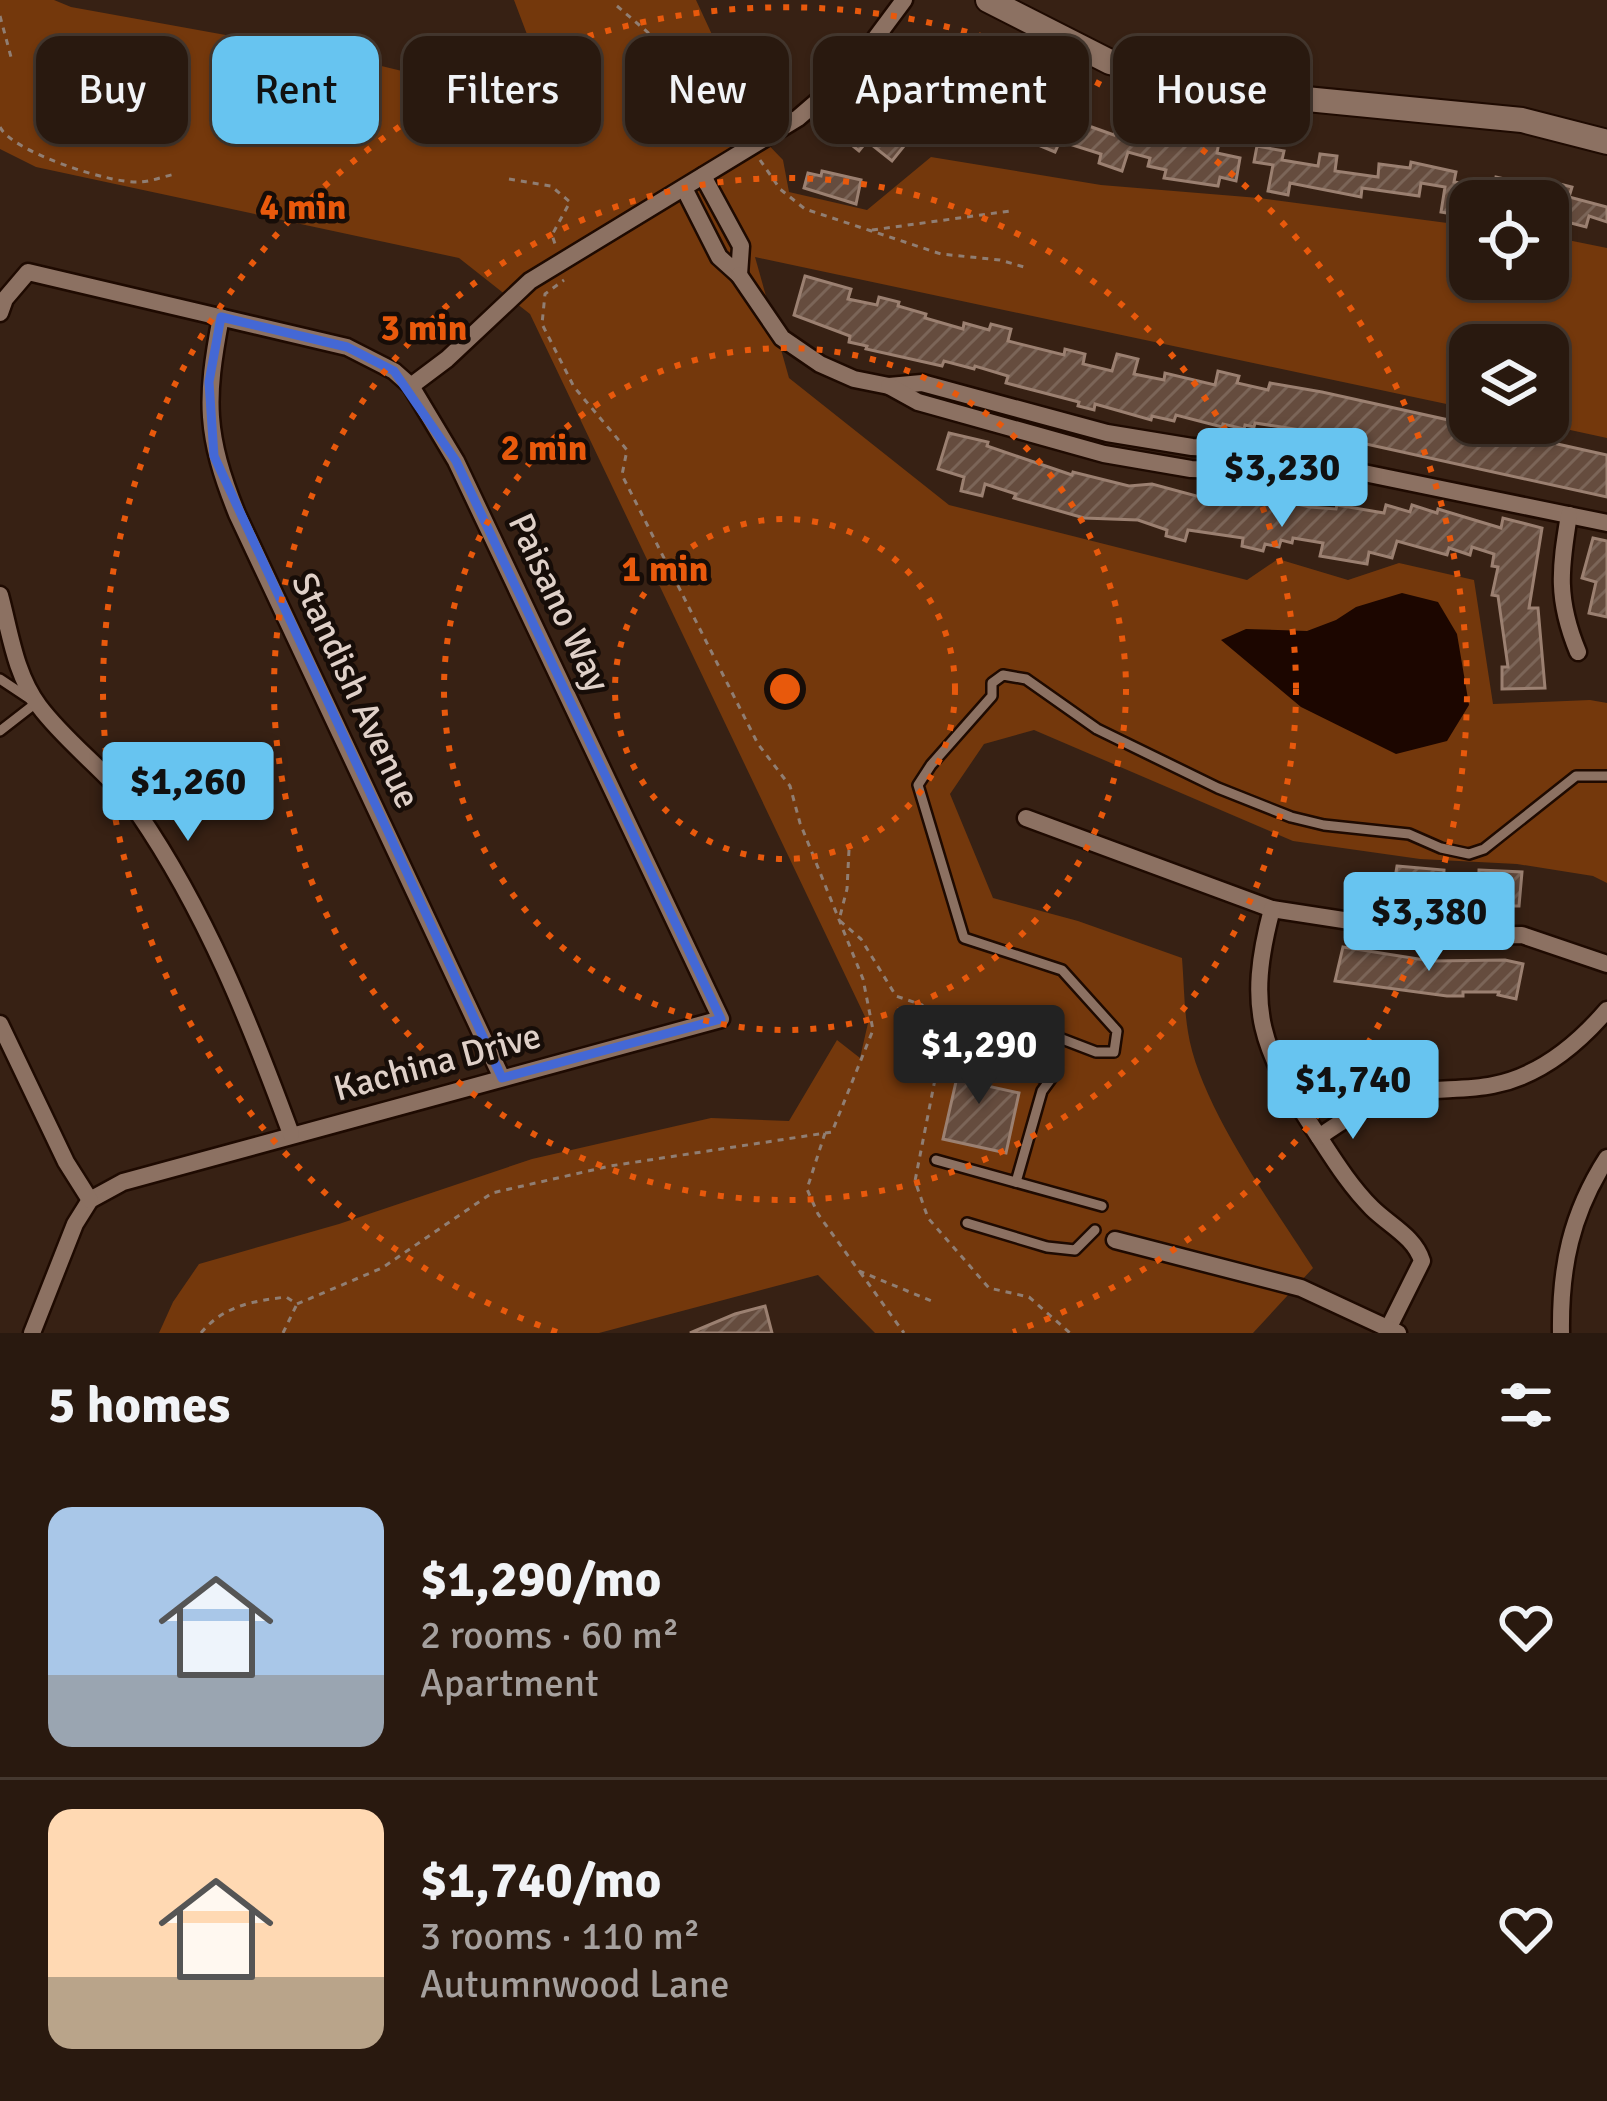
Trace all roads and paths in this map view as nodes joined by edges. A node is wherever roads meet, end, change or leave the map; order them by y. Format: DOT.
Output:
graph roads {
  1 [pos="904,0"];
  2 [pos="988,0"];
  3 [pos="617,6"];
  4 [pos="0,16"];
  5 [pos="11,57"];
  6 [pos="0,127"];
  7 [pos="1607,142"];
  8 [pos="751,147"];
  9 [pos="176,173"];
  10 [pos="703,176"];
  11 [pos="684,188"];
  12 [pos="1010,211"];
  13 [pos="870,231"];
  14 [pos="734,234"];
  15 [pos="713,246"];
  16 [pos="1024,267"];
  17 [pos="740,274"];
  18 [pos="0,313"];
  19 [pos="221,316"];
  20 [pos="411,386"];
  21 [pos="1569,514"];
  22 [pos="1607,523"];
  23 [pos="0,595"];
  24 [pos="1578,652"];
  25 [pos="0,679"];
  26 [pos="36,703"];
  27 [pos="0,731"];
  28 [pos="1607,776"];
  29 [pos="1027,818"];
  30 [pos="849,850"];
  31 [pos="1271,910"];
  32 [pos="1607,964"];
  33 [pos="1607,1010"];
  34 [pos="721,1019"];
  35 [pos="0,1024"];
  36 [pos="939,1059"];
  37 [pos="502,1078"];
  38 [pos="825,1133"];
  39 [pos="291,1134"];
  40 [pos="1319,1137"];
  41 [pos="1607,1158"];
  42 [pos="936,1160"];
  43 [pos="1016,1182"];
  44 [pos="90,1200"];
  45 [pos="1102,1207"];
  46 [pos="967,1223"];
  47 [pos="1095,1230"];
  48 [pos="1115,1240"];
  49 [pos="859,1271"];
  50 [pos="934,1302"];
  51 [pos="297,1304"];
  52 [pos="1393,1331"];
  53 [pos="32,1333"];
  54 [pos="283,1333"];
  55 [pos="904,1333"];
  56 [pos="1562,1333"];
  1 -- 8 [label="street"];
  2 -- 7 [label="main road"];
  3 -- 8 [label="path"];
  4 -- 5 [label="path"];
  6 -- 9 [label="path"];
  8 -- 10 [label="street"];
  8 -- 13 [label="path"];
  10 -- 11 [label="street"];
  10 -- 14 [label="street"];
  11 -- 15 [label="street"];
  11 -- 20 [label="street"];
  12 -- 13 [label="path"];
  13 -- 16 [label="path"];
  14 -- 15 [label="street"];
  14 -- 17 [label="street"];
  15 -- 17 [label="street"];
  17 -- 21 [label="street"];
  18 -- 19 [label="street, Paisano Way"];
  19 -- 20 [label="street, Paisano Way"];
  19 -- 37 [label="street, Standish Avenue"];
  20 -- 34 [label="street, Paisano Way"];
  21 -- 22 [label="street"];
  21 -- 24 [label="street"];
  23 -- 26 [label="street"];
  25 -- 26 [label="lane"];
  26 -- 27 [label="lane"];
  26 -- 39 [label="street"];
  28 -- 43 [label="lane"];
  29 -- 31 [label="street"];
  30 -- 36 [label="path"];
  31 -- 32 [label="street"];
  31 -- 40 [label="street"];
  33 -- 40 [label="street"];
  34 -- 37 [label="street, Kachina Drive"];
  35 -- 44 [label="street"];
  37 -- 39 [label="street, Kachina Drive"];
  38 -- 49 [label="path"];
  39 -- 44 [label="street, Kachina Drive"];
  40 -- 52 [label="street"];
  41 -- 56 [label="street"];
  42 -- 43 [label="lane"];
  43 -- 45 [label="lane"];
  44 -- 53 [label="street"];
  46 -- 47 [label="lane"];
  48 -- 52 [label="street"];
  49 -- 50 [label="path"];
  49 -- 55 [label="path"];
  51 -- 54 [label="path"];
}
